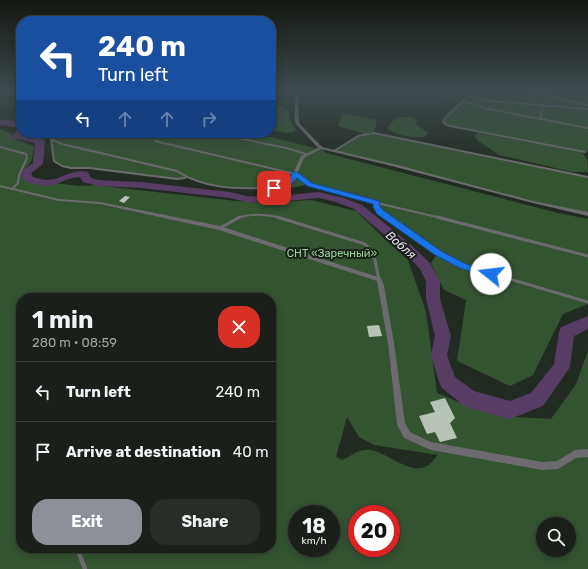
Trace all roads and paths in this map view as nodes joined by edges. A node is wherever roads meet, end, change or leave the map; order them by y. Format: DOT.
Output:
graph roads {
  1 [pos="295,117"];
  2 [pos="446,117"];
  3 [pos="532,117"];
  4 [pos="540,118"];
  5 [pos="588,128"];
  6 [pos="237,138"];
  7 [pos="155,141"];
  8 [pos="0,147"];
  9 [pos="321,148"];
  10 [pos="334,151"];
  11 [pos="585,152"];
  12 [pos="306,154"];
  13 [pos="295,174"];
  14 [pos="588,177"];
  15 [pos="185,178"];
  16 [pos="0,186"];
  17 [pos="12,189"];
  18 [pos="377,203"];
  19 [pos="588,214"];
  20 [pos="220,228"];
  21 [pos="588,256"];
  22 [pos="379,280"];
  23 [pos="588,302"];
  24 [pos="588,453"];
  25 [pos="79,553"];
  26 [pos="85,569"];
  1 -- 9 [label="street"];
  2 -- 11 [label="lane"];
  3 -- 4 [label="lane"];
  4 -- 5 [label="lane"];
  6 -- 12 [label="lane"];
  7 -- 13 [label="lane"];
  8 -- 17 [label="lane"];
  9 -- 10 [label="street"];
  9 -- 12 [label="street"];
  10 -- 14 [label="lane"];
  10 -- 19 [label="street"];
  12 -- 13 [label="street"];
  13 -- 15 [label="lane"];
  13 -- 18 [label="lane"];
  15 -- 15 [label="lane"];
  16 -- 17 [label="street"];
  17 -- 20 [label="street"];
  18 -- 21 [label="lane"];
  18 -- 23 [label="lane"];
  20 -- 22 [label="street"];
  20 -- 22 [label="lane"];
  22 -- 24 [label="street"];
  25 -- 26 [label="lane"];
}
